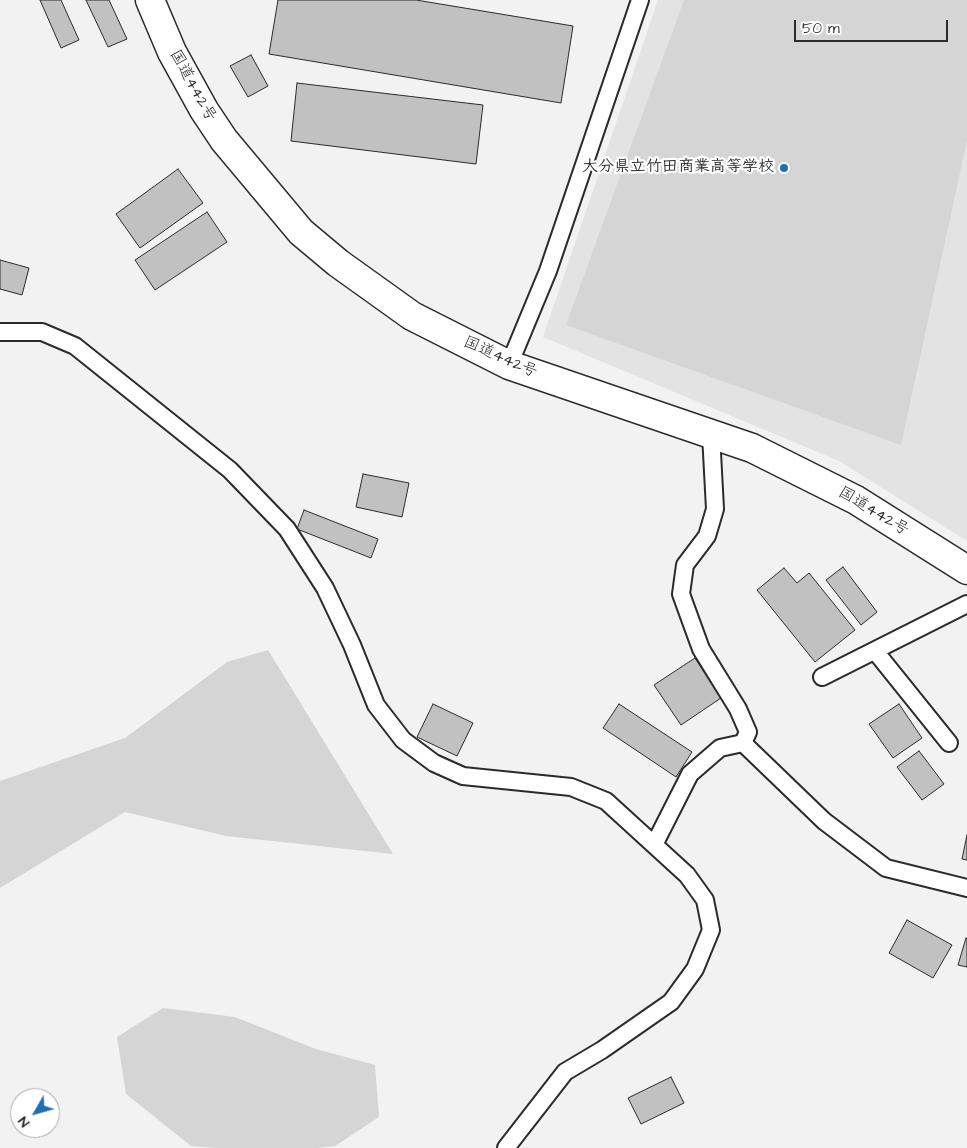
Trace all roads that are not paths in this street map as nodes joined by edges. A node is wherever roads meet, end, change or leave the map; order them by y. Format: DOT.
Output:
graph roads {
  1 [pos="150,0"];
  2 [pos="640,0"];
  3 [pos="0,332"];
  4 [pos="509,365"];
  5 [pos="711,434"];
  6 [pos="967,570"];
  7 [pos="967,604"];
  8 [pos="875,650"];
  9 [pos="822,677"];
  10 [pos="743,743"];
  11 [pos="949,743"];
  12 [pos="654,845"];
  13 [pos="967,888"];
  14 [pos="506,1148"];
  1 -- 4 [label="highway, 国道442号"];
  2 -- 4 [label="street"];
  3 -- 12 [label="street"];
  4 -- 5 [label="highway, 国道442号"];
  5 -- 6 [label="highway, 国道442号"];
  5 -- 10 [label="street"];
  7 -- 8 [label="street"];
  8 -- 9 [label="street"];
  8 -- 11 [label="street"];
  10 -- 12 [label="street"];
  10 -- 13 [label="street"];
  12 -- 14 [label="street"];
}
